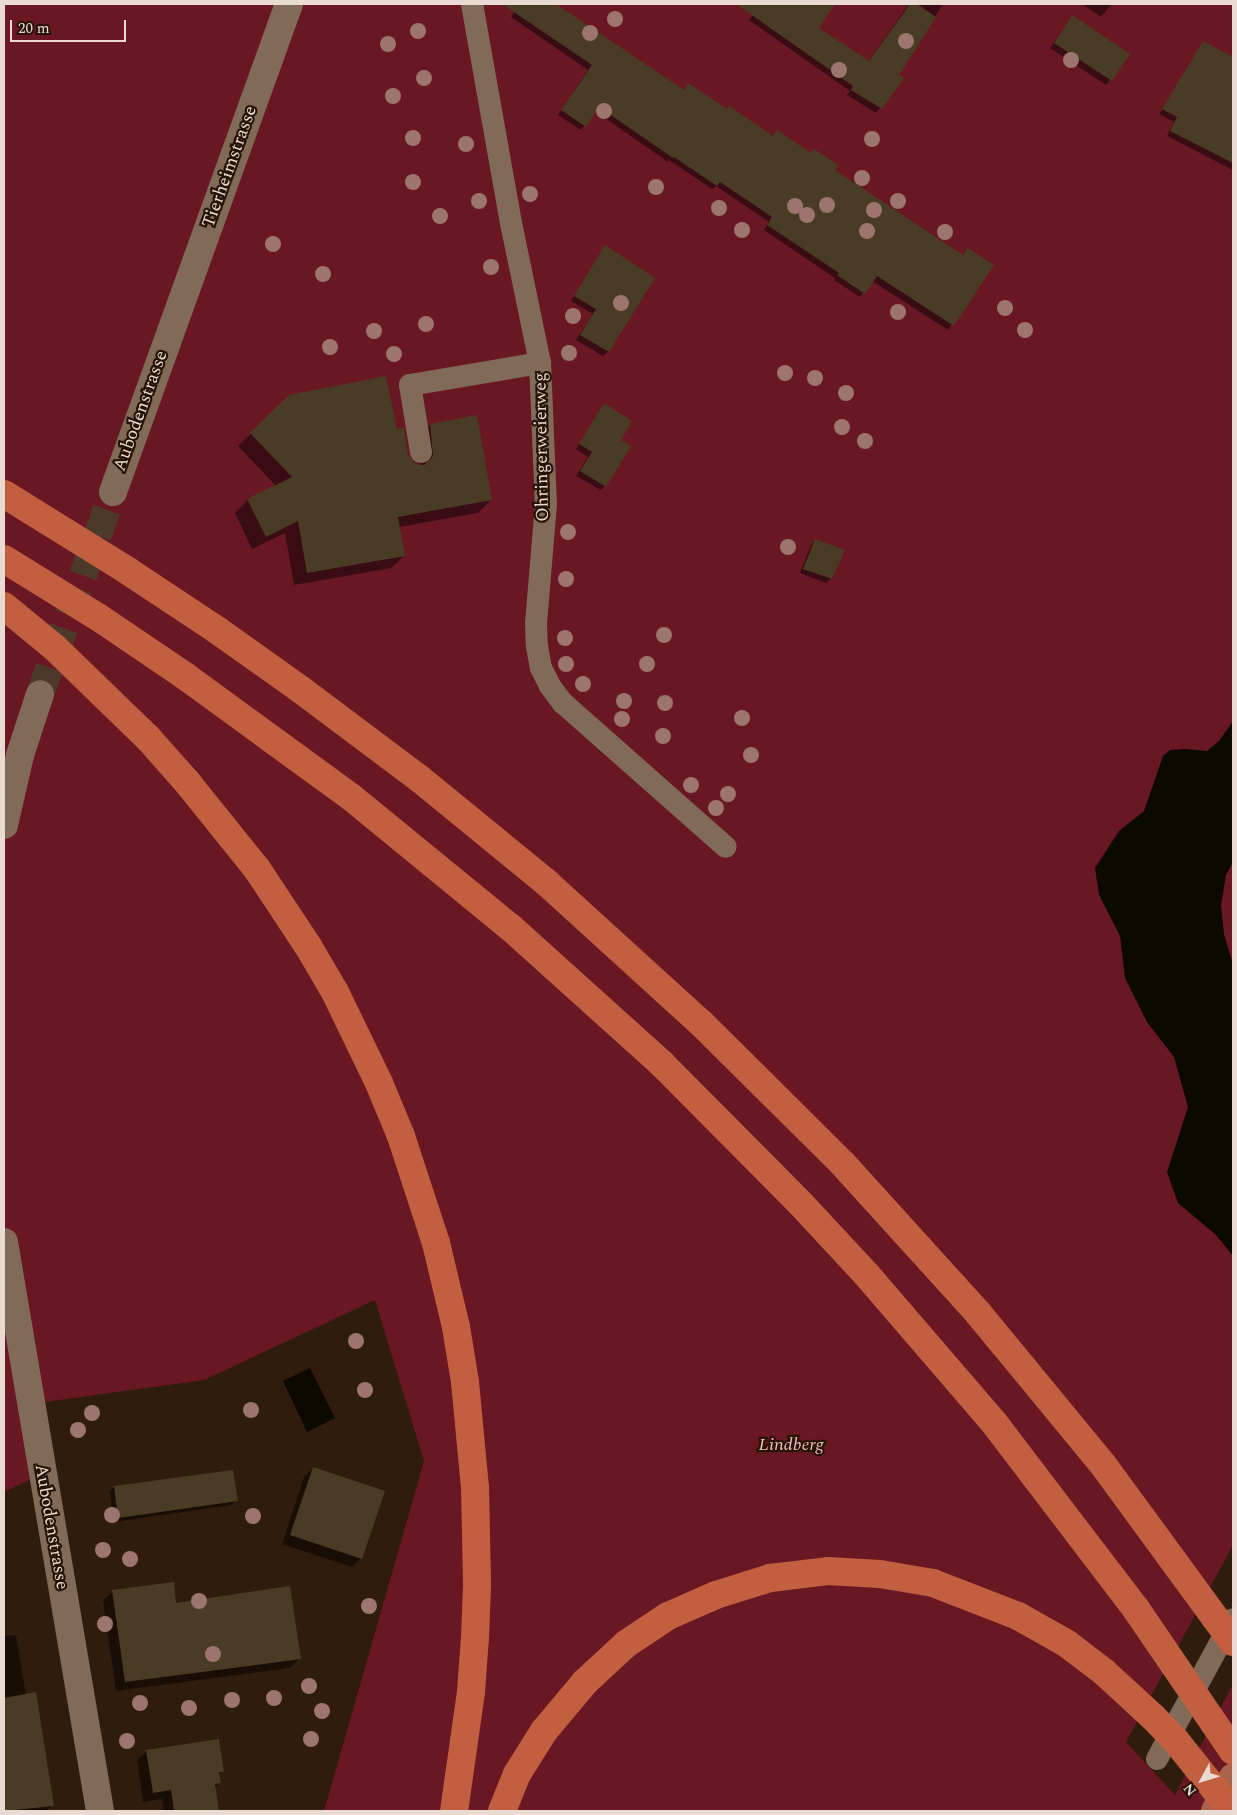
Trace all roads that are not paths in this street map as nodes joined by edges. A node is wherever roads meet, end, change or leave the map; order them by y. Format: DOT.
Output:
graph roads {
  1 [pos="289,4"];
  2 [pos="472,4"];
  3 [pos="170,330"];
  4 [pos="540,363"];
  5 [pos="421,452"];
  6 [pos="113,492"];
  7 [pos="4,494"];
  8 [pos="4,559"];
  9 [pos="4,606"];
  10 [pos="40,694"];
  11 [pos="12,752"];
  12 [pos="4,825"];
  13 [pos="726,847"];
  14 [pos="4,1242"];
  15 [pos="1233,1619"];
  16 [pos="1233,1642"];
  17 [pos="1188,1701"];
  18 [pos="1233,1751"];
  19 [pos="1157,1758"];
  20 [pos="1233,1763"];
  21 [pos="1233,1777"];
  22 [pos="100,1811"];
  23 [pos="454,1811"];
  24 [pos="502,1811"];
  25 [pos="1215,1811"];
  26 [pos="1232,1811"];
  1 -- 3 [label="street, Tierheimstrasse"];
  2 -- 4 [label="lane, Ohringerweierweg"];
  3 -- 6 [label="street, Aubodenstrasse"];
  4 -- 5 [label="lane"];
  4 -- 13 [label="lane, Ohringerweierweg"];
  7 -- 16 [label="highway"];
  8 -- 18 [label="highway"];
  9 -- 23 [label="highway"];
  10 -- 11 [label="street"];
  11 -- 12 [label="street"];
  14 -- 22 [label="street, Aubodenstrasse"];
  15 -- 17 [label="lane"];
  17 -- 19 [label="lane"];
  17 -- 20 [label="lane"];
  21 -- 25 [label="main road"];
  24 -- 26 [label="highway"];
}
